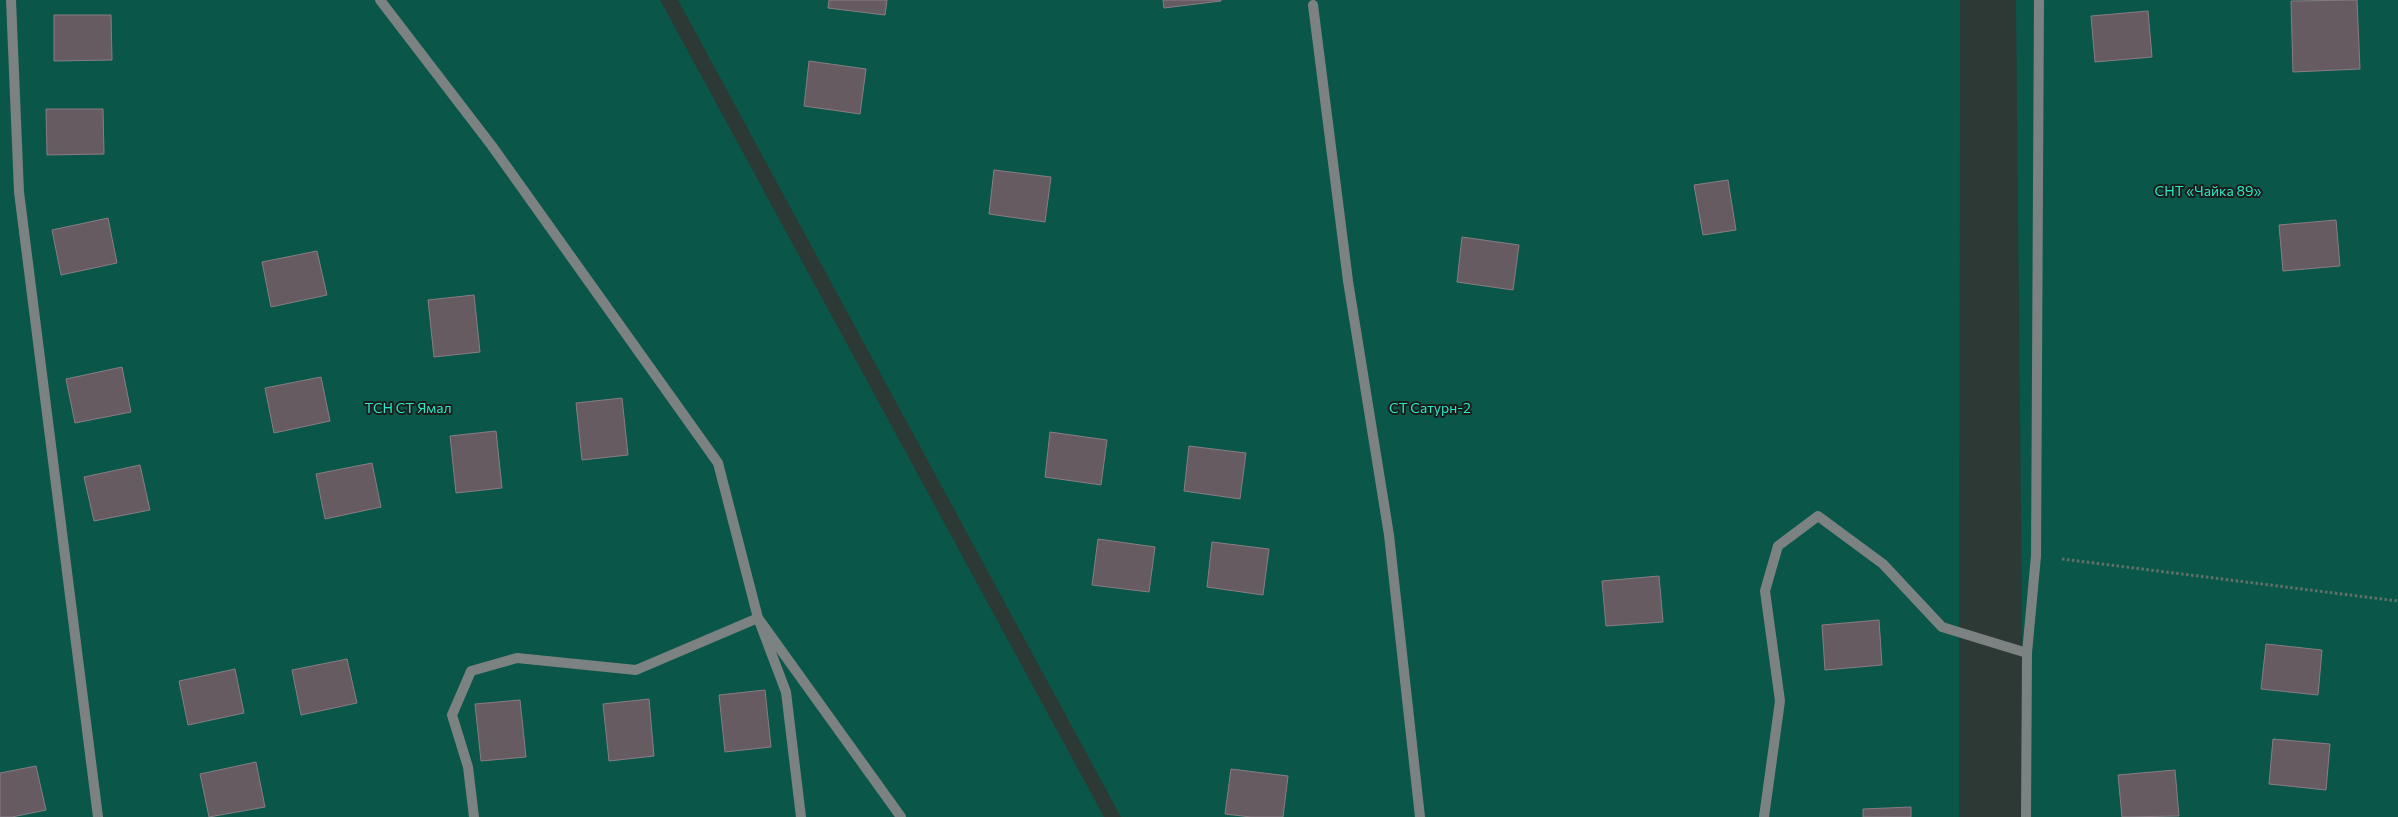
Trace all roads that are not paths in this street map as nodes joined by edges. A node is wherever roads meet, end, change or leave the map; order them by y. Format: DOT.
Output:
graph roads {
  1 [pos="11,0"];
  2 [pos="380,0"];
  3 [pos="2038,0"];
  4 [pos="1313,4"];
  5 [pos="758,618"];
  6 [pos="2027,653"];
  7 [pos="98,817"];
  8 [pos="474,817"];
  9 [pos="801,817"];
  10 [pos="900,817"];
  11 [pos="1420,817"];
  12 [pos="1764,817"];
  13 [pos="2026,817"];
  1 -- 7 [label="street"];
  2 -- 5 [label="street"];
  3 -- 6 [label="street"];
  4 -- 11 [label="street"];
  5 -- 8 [label="street"];
  5 -- 9 [label="street"];
  5 -- 10 [label="street"];
  6 -- 12 [label="street"];
  6 -- 13 [label="street"];
}
